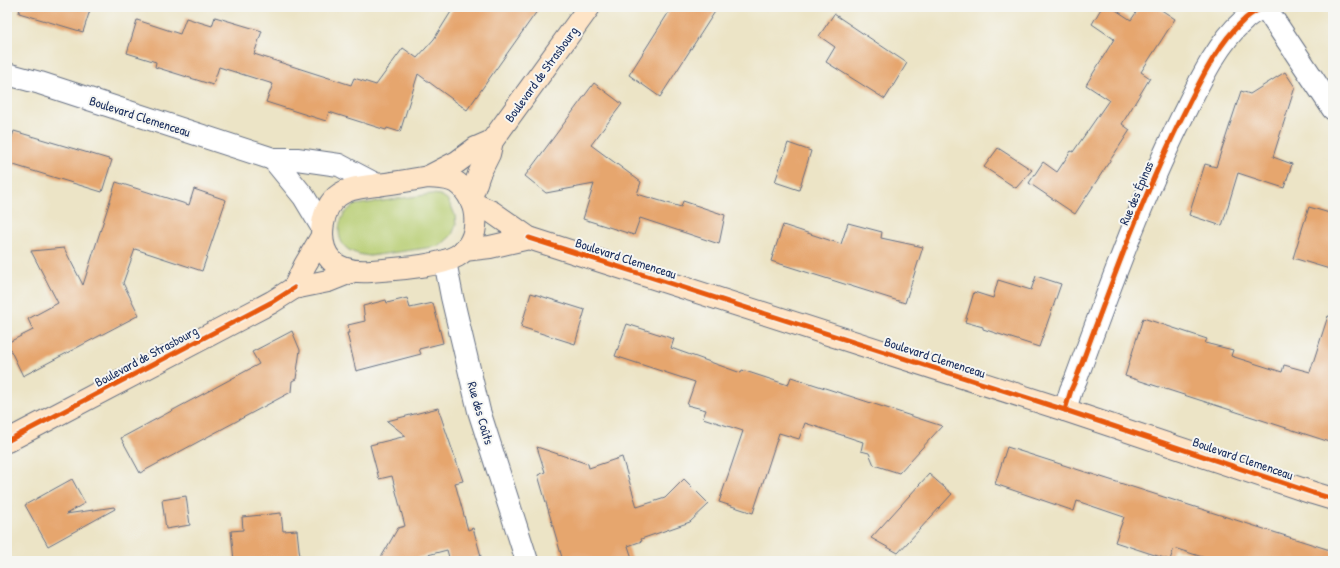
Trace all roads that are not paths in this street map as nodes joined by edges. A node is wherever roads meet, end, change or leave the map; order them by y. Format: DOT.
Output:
graph roads {
  1 [pos="590,7"];
  2 [pos="1264,7"];
  3 [pos="7,74"];
  4 [pos="1333,109"];
  5 [pos="492,141"];
  6 [pos="273,159"];
  7 [pos="428,178"];
  8 [pos="377,185"];
  9 [pos="472,201"];
  10 [pos="322,232"];
  11 [pos="529,238"];
  12 [pos="464,250"];
  13 [pos="445,261"];
  14 [pos="353,271"];
  15 [pos="294,288"];
  16 [pos="1065,410"];
  17 [pos="7,441"];
  18 [pos="1333,499"];
  19 [pos="527,561"];
  1 -- 5 [label="main road, Boulevard de Strasbourg"];
  2 -- 4 [label="street"];
  2 -- 16 [label="street, Rue des Épinas"];
  3 -- 6 [label="street, Boulevard Clemenceau"];
  5 -- 7 [label="main road, Boulevard de Strasbourg"];
  5 -- 9 [label="main road, Boulevard de Strasbourg"];
  6 -- 8 [label="street, Boulevard Clemenceau"];
  6 -- 10 [label="street"];
  7 -- 8 [label="main road"];
  7 -- 9 [label="main road"];
  8 -- 10 [label="main road"];
  9 -- 11 [label="main road, Boulevard Clemenceau"];
  9 -- 12 [label="main road"];
  10 -- 14 [label="main road"];
  10 -- 15 [label="main road"];
  11 -- 12 [label="main road"];
  11 -- 16 [label="main road, Boulevard Clemenceau"];
  12 -- 13 [label="main road"];
  13 -- 14 [label="main road"];
  13 -- 19 [label="street, Rue des Coûts"];
  14 -- 15 [label="main road, Boulevard de Strasbourg"];
  15 -- 17 [label="main road, Boulevard de Strasbourg"];
  16 -- 18 [label="main road, Boulevard Clemenceau"];
}
